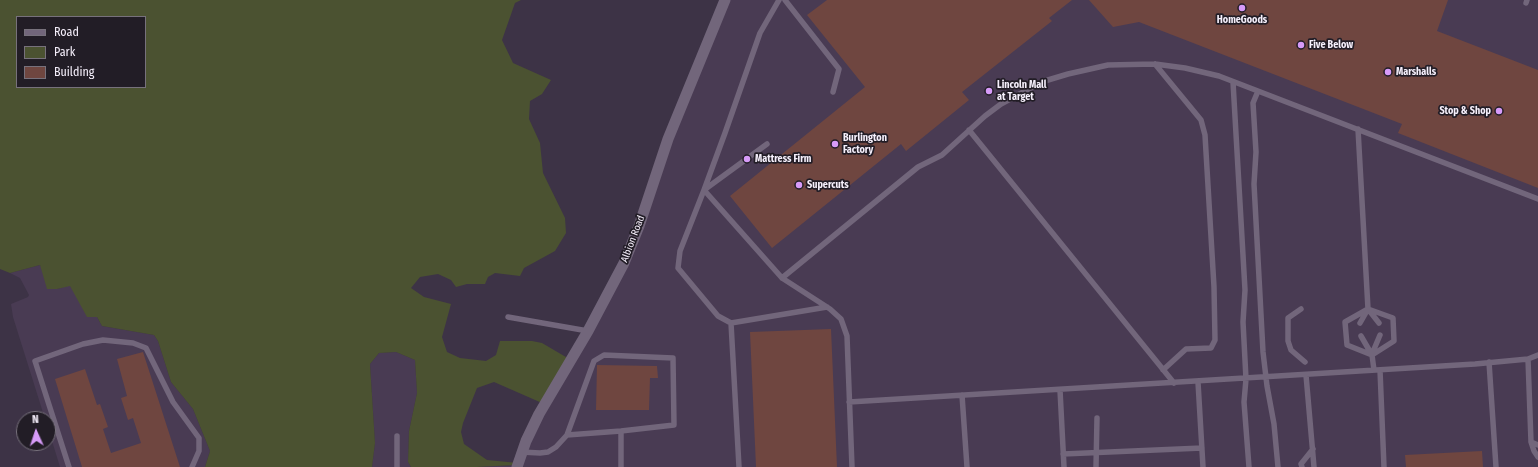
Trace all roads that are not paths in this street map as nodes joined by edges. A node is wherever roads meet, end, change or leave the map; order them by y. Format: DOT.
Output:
graph roads {
  1 [pos="725,0"];
  2 [pos="779,0"];
  3 [pos="785,0"];
  4 [pos="1155,64"];
  5 [pos="1233,82"];
  6 [pos="1258,91"];
  7 [pos="833,92"];
  8 [pos="1358,129"];
  9 [pos="969,130"];
  10 [pos="766,144"];
  11 [pos="704,190"];
  12 [pos="1538,198"];
  13 [pos="782,278"];
  14 [pos="827,307"];
  15 [pos="1301,309"];
  16 [pos="1368,309"];
  17 [pos="508,317"];
  18 [pos="731,323"];
  19 [pos="1360,323"];
  20 [pos="1379,323"];
  21 [pos="588,331"];
  22 [pos="1380,335"];
  23 [pos="1361,336"];
  24 [pos="1372,355"];
  25 [pos="1538,355"];
  26 [pos="1528,359"];
  27 [pos="1305,362"];
  28 [pos="1489,362"];
  29 [pos="1163,370"];
  30 [pos="1374,370"];
  31 [pos="1380,370"];
  32 [pos="1306,375"];
  33 [pos="1266,377"];
  34 [pos="1246,379"];
  35 [pos="1198,382"];
  36 [pos="1174,383"];
  37 [pos="1060,390"];
  38 [pos="962,395"];
  39 [pos="849,402"];
  40 [pos="1097,418"];
  41 [pos="621,431"];
  42 [pos="567,435"];
  43 [pos="397,436"];
  44 [pos="1531,442"];
  45 [pos="1538,445"];
  46 [pos="1202,448"];
  47 [pos="1313,449"];
  48 [pos="522,452"];
  49 [pos="1096,453"];
  50 [pos="1064,454"];
  51 [pos="1538,457"];
  52 [pos="69,467"];
  53 [pos="192,467"];
  54 [pos="397,467"];
  55 [pos="518,467"];
  56 [pos="622,467"];
  57 [pos="739,467"];
  58 [pos="852,467"];
  59 [pos="967,467"];
  60 [pos="1064,467"];
  61 [pos="1096,467"];
  62 [pos="1202,467"];
  63 [pos="1249,467"];
  64 [pos="1278,467"];
  65 [pos="1302,467"];
  66 [pos="1314,467"];
  67 [pos="1384,467"];
  68 [pos="1496,467"];
  1 -- 21 [label="street, Albion Road"];
  2 -- 11 [label="lane"];
  3 -- 7 [label="lane"];
  4 -- 5 [label="lane"];
  4 -- 9 [label="lane"];
  4 -- 29 [label="lane"];
  5 -- 6 [label="lane"];
  5 -- 34 [label="lane"];
  6 -- 8 [label="lane"];
  6 -- 33 [label="lane"];
  8 -- 12 [label="lane"];
  8 -- 16 [label="lane"];
  9 -- 13 [label="lane"];
  9 -- 29 [label="lane"];
  10 -- 11 [label="lane"];
  11 -- 13 [label="lane"];
  11 -- 18 [label="lane"];
  13 -- 14 [label="lane"];
  14 -- 18 [label="lane"];
  14 -- 39 [label="lane"];
  15 -- 27 [label="lane"];
  16 -- 19 [label="lane"];
  16 -- 20 [label="lane"];
  16 -- 24 [label="lane"];
  16 -- 24 [label="lane"];
  17 -- 21 [label="lane"];
  18 -- 57 [label="lane"];
  21 -- 48 [label="street, Albion Road"];
  22 -- 24 [label="lane"];
  23 -- 24 [label="lane"];
  24 -- 30 [label="lane"];
  25 -- 26 [label="lane"];
  26 -- 28 [label="lane"];
  26 -- 44 [label="lane"];
  28 -- 31 [label="lane"];
  28 -- 68 [label="lane"];
  29 -- 36 [label="lane"];
  30 -- 31 [label="lane"];
  30 -- 32 [label="lane"];
  31 -- 67 [label="lane"];
  32 -- 33 [label="lane"];
  32 -- 47 [label="lane"];
  33 -- 34 [label="lane"];
  33 -- 64 [label="lane"];
  34 -- 35 [label="lane"];
  34 -- 63 [label="lane"];
  35 -- 36 [label="lane"];
  35 -- 46 [label="lane"];
  36 -- 37 [label="lane"];
  37 -- 38 [label="lane"];
  37 -- 50 [label="lane"];
  38 -- 39 [label="lane"];
  38 -- 59 [label="lane"];
  39 -- 58 [label="lane"];
  40 -- 49 [label="lane"];
  41 -- 42 [label="lane"];
  41 -- 42 [label="lane"];
  41 -- 56 [label="lane"];
  42 -- 48 [label="lane"];
  43 -- 54 [label="lane"];
  44 -- 45 [label="lane"];
  44 -- 51 [label="lane"];
  46 -- 49 [label="lane"];
  46 -- 62 [label="lane"];
  47 -- 65 [label="lane"];
  47 -- 66 [label="lane"];
  48 -- 55 [label="street, Albion Road"];
  49 -- 50 [label="lane"];
  49 -- 61 [label="lane"];
  50 -- 60 [label="lane"];
  52 -- 53 [label="lane"];
}
